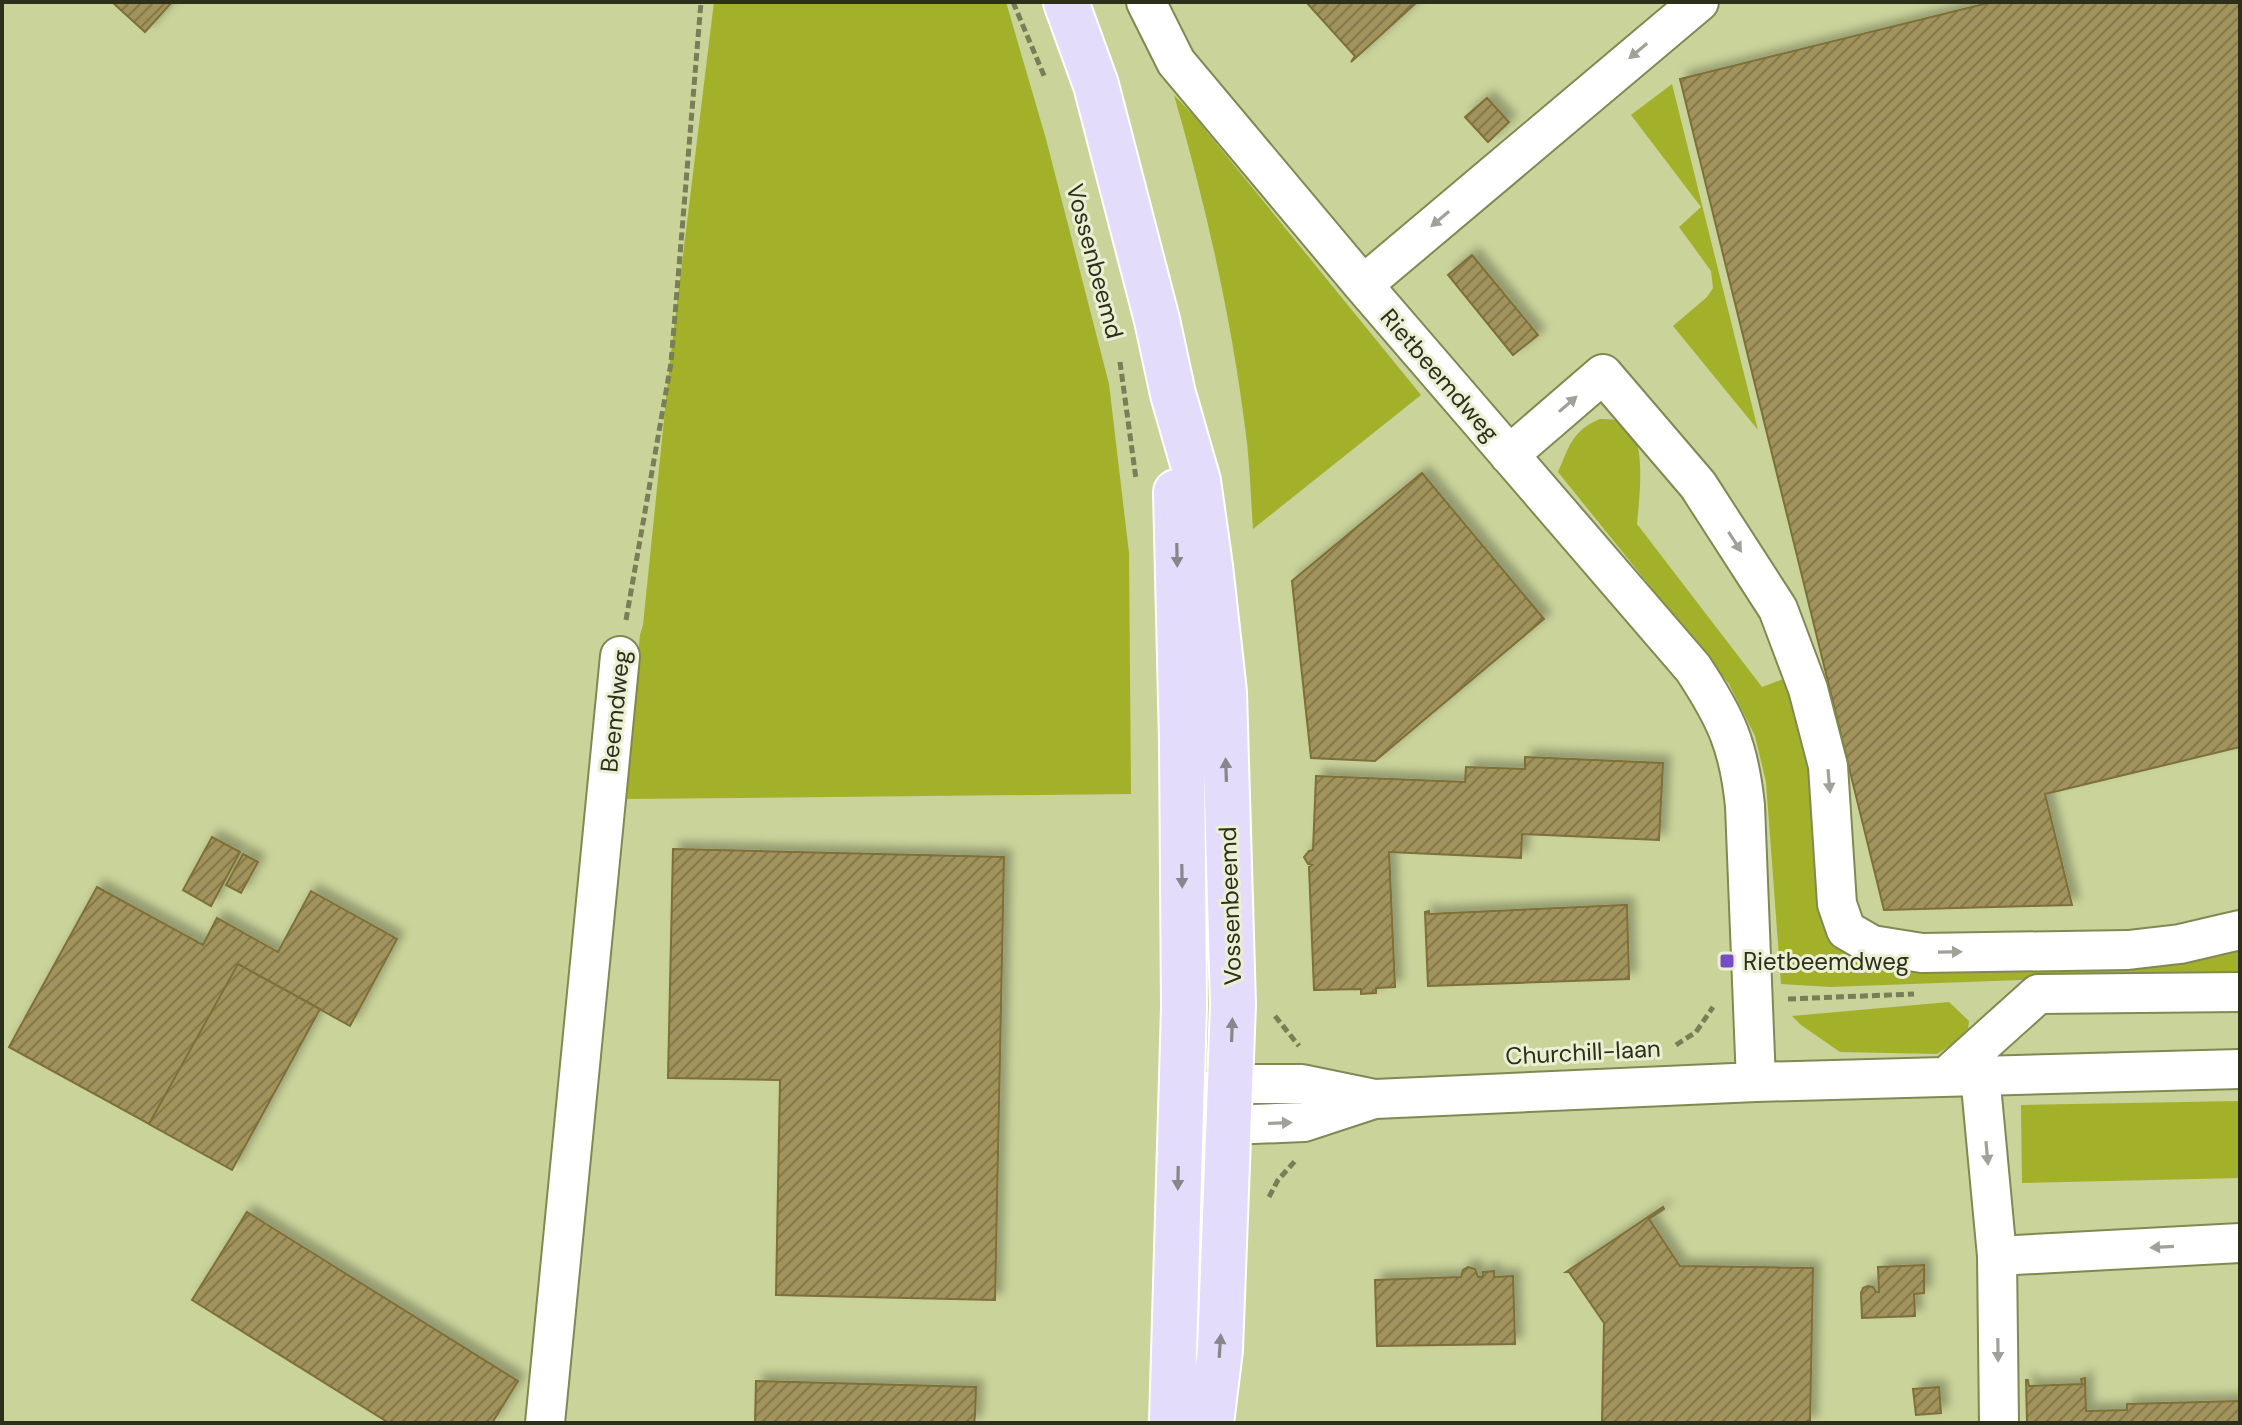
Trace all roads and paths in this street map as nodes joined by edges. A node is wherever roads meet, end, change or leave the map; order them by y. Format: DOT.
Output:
graph roads {
  1 [pos="701,2"];
  2 [pos="1013,2"];
  3 [pos="1066,2"];
  4 [pos="1146,2"];
  5 [pos="1699,2"];
  6 [pos="1049,87"];
  7 [pos="1363,285"];
  8 [pos="1118,350"];
  9 [pos="1173,394"];
  10 [pos="1509,455"];
  11 [pos="1138,491"];
  12 [pos="620,656"];
  13 [pos="2240,930"];
  14 [pos="2240,992"];
  15 [pos="1923,994"];
  16 [pos="1752,1000"];
  17 [pos="1266,1005"];
  18 [pos="1664,1048"];
  19 [pos="1302,1067"];
  20 [pos="2240,1069"];
  21 [pos="1964,1075"];
  22 [pos="1756,1082"];
  23 [pos="1375,1099"];
  24 [pos="1180,1100"];
  25 [pos="1230,1104"];
  26 [pos="1304,1122"];
  27 [pos="1265,1205"];
  28 [pos="2240,1243"];
  29 [pos="1997,1256"];
  30 [pos="545,1423"];
  31 [pos="1172,1423"];
  32 [pos="1211,1423"];
  33 [pos="1999,1423"];
  1 -- 12 [label="path, Beemdweg"];
  2 -- 6 [label="path"];
  3 -- 9 [label="main road, Vossenbeemd"];
  4 -- 7 [label="street, Rietbeemdweg"];
  5 -- 7 [label="street, one-way"];
  7 -- 10 [label="street, Rietbeemdweg"];
  8 -- 11 [label="path, Vossenbeemd"];
  9 -- 24 [label="main road, Vossenbeemd, one-way"];
  25 -- 9 [label="main road, Vossenbeemd, one-way"];
  10 -- 13 [label="street, one-way"];
  10 -- 16 [label="street, Rietbeemdweg"];
  12 -- 30 [label="street, Beemdweg"];
  14 -- 21 [label="street"];
  15 -- 16 [label="path, Churchill-laan"];
  16 -- 18 [label="path, Churchill-laan"];
  16 -- 22 [label="street, Rietbeemdweg"];
  17 -- 19 [label="path, Vossenbeemd"];
  19 -- 23 [label="street, Churchill-laan"];
  19 -- 25 [label="street, Churchill-laan"];
  20 -- 21 [label="street, Churchill-laan"];
  21 -- 22 [label="street, Churchill-laan"];
  21 -- 29 [label="street, one-way"];
  22 -- 23 [label="street, Churchill-laan"];
  23 -- 26 [label="street, Churchill-laan"];
  24 -- 25 [label="street, Churchill-laan"];
  24 -- 31 [label="main road, Vossenbeemd, one-way"];
  25 -- 26 [label="street, Churchill-laan, one-way"];
  32 -- 25 [label="main road, Vossenbeemd, one-way"];
  26 -- 27 [label="path"];
  28 -- 29 [label="street, one-way"];
  29 -- 33 [label="street, one-way"];
}
